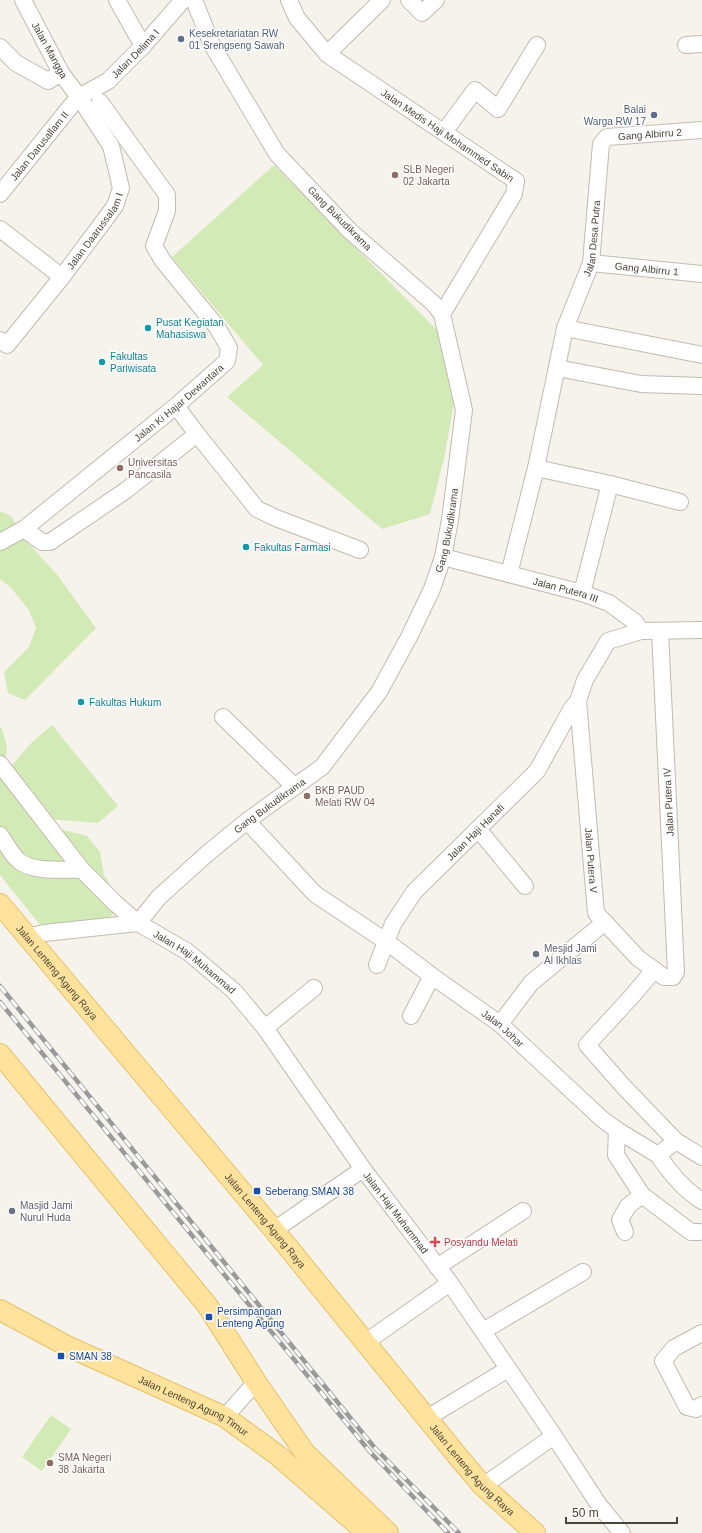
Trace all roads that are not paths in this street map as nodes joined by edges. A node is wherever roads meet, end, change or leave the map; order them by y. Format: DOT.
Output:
graph roads {
  1 [pos="23,0"];
  2 [pos="117,0"];
  3 [pos="183,0"];
  4 [pos="194,0"];
  5 [pos="289,0"];
  6 [pos="382,0"];
  7 [pos="409,0"];
  8 [pos="436,0"];
  9 [pos="702,44"];
  10 [pos="537,45"];
  11 [pos="686,45"];
  12 [pos="143,46"];
  13 [pos="0,47"];
  14 [pos="327,54"];
  15 [pos="61,74"];
  16 [pos="79,98"];
  17 [pos="100,102"];
  18 [pos="702,130"];
  19 [pos="444,132"];
  20 [pos="602,144"];
  21 [pos="0,194"];
  22 [pos="0,229"];
  23 [pos="591,263"];
  24 [pos="702,274"];
  25 [pos="62,277"];
  26 [pos="442,314"];
  27 [pos="565,328"];
  28 [pos="0,340"];
  29 [pos="702,355"];
  30 [pos="557,368"];
  31 [pos="702,386"];
  32 [pos="176,406"];
  33 [pos="196,434"];
  34 [pos="536,468"];
  35 [pos="610,484"];
  36 [pos="680,502"];
  37 [pos="24,529"];
  38 [pos="0,542"];
  39 [pos="360,550"];
  40 [pos="450,559"];
  41 [pos="509,574"];
  42 [pos="582,593"];
  43 [pos="702,630"];
  44 [pos="641,631"];
  45 [pos="660,631"];
  46 [pos="578,701"];
  47 [pos="223,717"];
  48 [pos="1,766"];
  49 [pos="295,787"];
  50 [pos="248,821"];
  51 [pos="478,830"];
  52 [pos="0,835"];
  53 [pos="82,870"];
  54 [pos="525,886"];
  55 [pos="0,904"];
  56 [pos="605,922"];
  57 [pos="138,923"];
  58 [pos="27,937"];
  59 [pos="387,942"];
  60 [pos="377,965"];
  61 [pos="654,970"];
  62 [pos="676,972"];
  63 [pos="432,976"];
  64 [pos="314,988"];
  65 [pos="411,1016"];
  66 [pos="500,1024"];
  67 [pos="265,1028"];
  68 [pos="0,1054"];
  69 [pos="617,1130"];
  70 [pos="676,1141"];
  71 [pos="658,1155"];
  72 [pos="702,1158"];
  73 [pos="363,1169"];
  74 [pos="642,1194"];
  75 [pos="702,1201"];
  76 [pos="523,1212"];
  77 [pos="274,1230"];
  78 [pos="625,1232"];
  79 [pos="701,1232"];
  80 [pos="438,1267"];
  81 [pos="583,1272"];
  82 [pos="450,1283"];
  83 [pos="0,1310"];
  84 [pos="483,1331"];
  85 [pos="702,1332"];
  86 [pos="366,1342"];
  87 [pos="508,1369"];
  88 [pos="256,1382"];
  89 [pos="702,1405"];
  90 [pos="225,1417"];
  91 [pos="427,1418"];
  92 [pos="554,1436"];
  93 [pos="484,1486"];
  94 [pos="367,1533"];
  95 [pos="388,1533"];
  96 [pos="535,1533"];
  97 [pos="622,1533"];
  1 -- 15 [label="street, Jalan Mangga"];
  2 -- 12 [label="street"];
  3 -- 12 [label="street, Jalan Delima I"];
  4 -- 26 [label="street, Gang Bukudikrama"];
  5 -- 14 [label="street, Jalan Medis Haji Mohammed Sabin"];
  6 -- 14 [label="street"];
  7 -- 8 [label="street"];
  9 -- 11 [label="street"];
  10 -- 19 [label="street"];
  12 -- 16 [label="street, Jalan Delima I"];
  13 -- 15 [label="street"];
  14 -- 19 [label="street, Jalan Medis Haji Mohammed Sabin"];
  15 -- 16 [label="street, Jalan Mangga"];
  16 -- 21 [label="street, Jalan Darusallam II"];
  16 -- 25 [label="street, Jalan Daarussalam I"];
  17 -- 32 [label="street, Jalan Ki Hajar Dewantara"];
  18 -- 20 [label="street, Gang Albirru 2"];
  19 -- 26 [label="street, Jalan Medis Haji Mohammed Sabin"];
  20 -- 23 [label="street, Jalan Desa Putra"];
  22 -- 25 [label="street"];
  23 -- 24 [label="street, Gang Albirru 1"];
  23 -- 27 [label="street, Jalan Desa Putra"];
  25 -- 28 [label="street, Jalan Daarussalam I"];
  26 -- 40 [label="street, Gang Bukudikrama"];
  27 -- 29 [label="street"];
  27 -- 30 [label="street, Jalan Desa Putra"];
  30 -- 31 [label="street"];
  30 -- 34 [label="street, Jalan Desa Putra"];
  32 -- 33 [label="street"];
  32 -- 37 [label="street, Jalan Ki Hajar Dewantara"];
  33 -- 37 [label="street"];
  33 -- 39 [label="street"];
  34 -- 35 [label="street"];
  34 -- 41 [label="street, Jalan Desa Putra"];
  35 -- 36 [label="street"];
  35 -- 42 [label="street"];
  37 -- 38 [label="street, Jalan Ki Hajar Dewantara"];
  40 -- 41 [label="street, Jalan Putera III"];
  40 -- 49 [label="street, Gang Bukudikrama"];
  41 -- 42 [label="street, Jalan Putera III"];
  42 -- 44 [label="street, Jalan Putera III"];
  43 -- 45 [label="street"];
  44 -- 45 [label="street"];
  44 -- 46 [label="street"];
  45 -- 62 [label="street, Jalan Putera IV"];
  46 -- 51 [label="street, Jalan Haji Hanafi"];
  46 -- 56 [label="street, Jalan Putera V"];
  47 -- 49 [label="street"];
  48 -- 53 [label="street, Jalan Haji Muhammad"];
  49 -- 50 [label="street, Gang Bukudikrama"];
  50 -- 57 [label="street, Gang Bukudikrama"];
  50 -- 59 [label="street, Jalan Johar"];
  51 -- 54 [label="street"];
  51 -- 59 [label="street, Jalan Haji Hanafi"];
  52 -- 53 [label="street"];
  53 -- 57 [label="street, Jalan Haji Muhammad"];
  55 -- 58 [label="main road, Jalan Lenteng Agung Raya"];
  56 -- 61 [label="street, Jalan Putera V"];
  56 -- 66 [label="street"];
  57 -- 58 [label="street"];
  57 -- 67 [label="street, Jalan Haji Muhammad"];
  58 -- 77 [label="main road, Jalan Lenteng Agung Raya"];
  59 -- 60 [label="street, Jalan Haji Hanafi"];
  59 -- 63 [label="street, Jalan Johar"];
  61 -- 62 [label="street, Jalan Putera V"];
  61 -- 70 [label="street"];
  63 -- 65 [label="street"];
  63 -- 66 [label="street, Jalan Johar"];
  64 -- 67 [label="street"];
  66 -- 69 [label="street, Jalan Johar"];
  67 -- 73 [label="street, Jalan Haji Muhammad"];
  68 -- 88 [label="main road"];
  69 -- 71 [label="street, Jalan Johar"];
  69 -- 74 [label="street"];
  70 -- 71 [label="street"];
  70 -- 72 [label="street"];
  71 -- 75 [label="street"];
  73 -- 77 [label="street"];
  73 -- 80 [label="street, Jalan Haji Muhammad"];
  74 -- 78 [label="street"];
  74 -- 79 [label="street"];
  76 -- 80 [label="street"];
  77 -- 86 [label="main road, Jalan Lenteng Agung Raya"];
  80 -- 82 [label="street, Jalan Haji Muhammad"];
  81 -- 84 [label="street"];
  82 -- 84 [label="street, Jalan Haji Muhammad"];
  82 -- 86 [label="street"];
  83 -- 90 [label="main road, Jalan Lenteng Agung Timur"];
  84 -- 87 [label="street, Jalan Haji Muhammad"];
  85 -- 89 [label="street"];
  86 -- 91 [label="main road, Jalan Lenteng Agung Raya"];
  87 -- 91 [label="street"];
  87 -- 92 [label="street, Jalan Haji Muhammad"];
  88 -- 90 [label="street"];
  88 -- 95 [label="main road"];
  90 -- 94 [label="main road, Jalan Lenteng Agung Timur"];
  91 -- 93 [label="main road, Jalan Lenteng Agung Raya"];
  92 -- 93 [label="street"];
  92 -- 97 [label="street, Jalan Haji Muhammad"];
  93 -- 96 [label="main road, Jalan Lenteng Agung Raya"];
}
